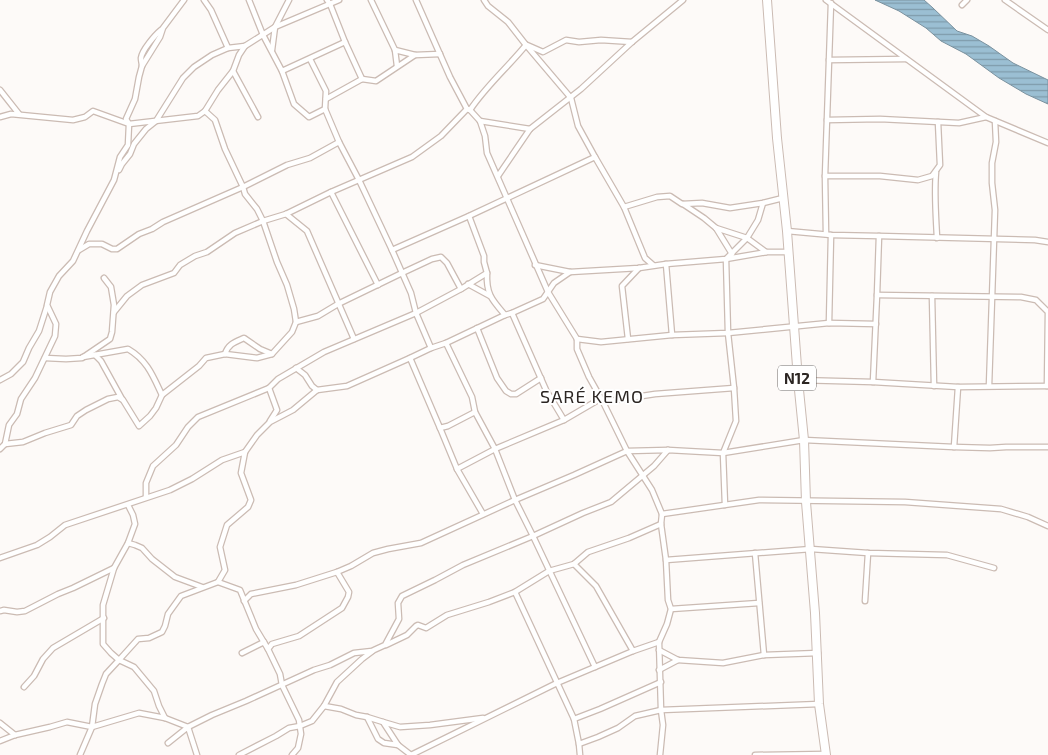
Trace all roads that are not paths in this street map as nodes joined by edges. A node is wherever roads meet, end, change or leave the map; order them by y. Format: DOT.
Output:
graph roads {
  1 [pos="184,0"];
  2 [pos="204,0"];
  3 [pos="249,0"];
  4 [pos="289,0"];
  5 [pos="339,0"];
  6 [pos="371,0"];
  7 [pos="416,0"];
  8 [pos="484,0"];
  9 [pos="684,0"];
  10 [pos="767,0"];
  11 [pos="967,0"];
  12 [pos="1005,0"];
  13 [pos="328,2"];
  14 [pos="829,2"];
  15 [pos="962,5"];
  16 [pos="275,27"];
  17 [pos="1048,30"];
  18 [pos="263,35"];
  19 [pos="345,42"];
  20 [pos="632,42"];
  21 [pos="526,45"];
  22 [pos="245,46"];
  23 [pos="228,48"];
  24 [pos="395,50"];
  25 [pos="272,51"];
  26 [pos="440,54"];
  27 [pos="415,55"];
  28 [pos="310,59"];
  29 [pos="906,59"];
  30 [pos="830,60"];
  31 [pos="397,66"];
  32 [pos="233,71"];
  33 [pos="282,71"];
  34 [pos="362,79"];
  35 [pos="0,90"];
  36 [pos="571,98"];
  37 [pos="326,99"];
  38 [pos="326,109"];
  39 [pos="469,110"];
  40 [pos="205,111"];
  41 [pos="19,115"];
  42 [pos="0,116"];
  43 [pos="258,117"];
  44 [pos="986,117"];
  45 [pos="827,120"];
  46 [pos="156,121"];
  47 [pos="480,121"];
  48 [pos="995,121"];
  49 [pos="938,122"];
  50 [pos="129,124"];
  51 [pos="530,129"];
  52 [pos="339,142"];
  53 [pos="1048,143"];
  54 [pos="595,157"];
  55 [pos="936,170"];
  56 [pos="498,176"];
  57 [pos="825,176"];
  58 [pos="114,180"];
  59 [pos="359,180"];
  60 [pos="243,187"];
  61 [pos="331,192"];
  62 [pos="507,197"];
  63 [pos="783,198"];
  64 [pos="763,203"];
  65 [pos="682,204"];
  66 [pos="624,207"];
  67 [pos="286,214"];
  68 [pos="469,216"];
  69 [pos="263,221"];
  70 [pos="716,228"];
  71 [pos="787,231"];
  72 [pos="828,234"];
  73 [pos="878,236"];
  74 [pos="747,238"];
  75 [pos="937,238"];
  76 [pos="994,239"];
  77 [pos="1048,242"];
  78 [pos="392,250"];
  79 [pos="78,251"];
  80 [pos="767,252"];
  81 [pos="789,252"];
  82 [pos="732,254"];
  83 [pos="726,259"];
  84 [pos="666,264"];
  85 [pos="535,265"];
  86 [pos="653,265"];
  87 [pos="639,268"];
  88 [pos="570,272"];
  89 [pos="402,273"];
  90 [pos="487,273"];
  91 [pos="104,278"];
  92 [pos="468,284"];
  93 [pos="378,285"];
  94 [pos="461,289"];
  95 [pos="548,292"];
  96 [pos="878,295"];
  97 [pos="490,296"];
  98 [pos="932,296"];
  99 [pos="992,297"];
  100 [pos="338,304"];
  101 [pos="47,305"];
  102 [pos="114,312"];
  103 [pos="416,313"];
  104 [pos="512,313"];
  105 [pos="505,315"];
  106 [pos="296,322"];
  107 [pos="829,323"];
  108 [pos="876,324"];
  109 [pos="794,327"];
  110 [pos="477,328"];
  111 [pos="728,334"];
  112 [pos="672,335"];
  113 [pos="354,339"];
  114 [pos="628,339"];
  115 [pos="577,340"];
  116 [pos="446,343"];
  117 [pos="431,348"];
  118 [pos="225,354"];
  119 [pos="272,354"];
  120 [pos="95,356"];
  121 [pos="45,358"];
  122 [pos="82,358"];
  123 [pos="410,358"];
  124 [pos="296,368"];
  125 [pos="541,378"];
  126 [pos="0,380"];
  127 [pos="798,380"];
  128 [pos="873,382"];
  129 [pos="934,386"];
  130 [pos="989,386"];
  131 [pos="1048,386"];
  132 [pos="958,387"];
  133 [pos="269,388"];
  134 [pos="734,388"];
  135 [pos="317,390"];
  136 [pos="162,395"];
  137 [pos="123,400"];
  138 [pos="602,401"];
  139 [pos="475,412"];
  140 [pos="564,420"];
  141 [pos="270,422"];
  142 [pos="440,428"];
  143 [pos="804,440"];
  144 [pos="5,444"];
  145 [pos="954,447"];
  146 [pos="1048,447"];
  147 [pos="0,449"];
  148 [pos="496,449"];
  149 [pos="668,450"];
  150 [pos="627,451"];
  151 [pos="245,452"];
  152 [pos="723,453"];
  153 [pos="457,469"];
  154 [pos="643,475"];
  155 [pos="146,497"];
  156 [pos="515,500"];
  157 [pos="806,502"];
  158 [pos="128,505"];
  159 [pos="725,505"];
  160 [pos="482,514"];
  161 [pos="662,514"];
  162 [pos="661,524"];
  163 [pos="1048,526"];
  164 [pos="533,536"];
  165 [pos="128,544"];
  166 [pos="810,549"];
  167 [pos="755,553"];
  168 [pos="868,553"];
  169 [pos="0,558"];
  170 [pos="666,560"];
  171 [pos="574,564"];
  172 [pos="114,568"];
  173 [pos="994,568"];
  174 [pos="549,571"];
  175 [pos="337,572"];
  176 [pos="218,582"];
  177 [pos="202,587"];
  178 [pos="515,592"];
  179 [pos="244,601"];
  180 [pos="865,601"];
  181 [pos="760,603"];
  182 [pos="671,608"];
  183 [pos="0,611"];
  184 [pos="104,618"];
  185 [pos="264,642"];
  186 [pos="659,642"];
  187 [pos="385,645"];
  188 [pos="268,649"];
  189 [pos="374,650"];
  190 [pos="659,650"];
  191 [pos="633,651"];
  192 [pos="818,653"];
  193 [pos="242,654"];
  194 [pos="764,655"];
  195 [pos="119,660"];
  196 [pos="678,660"];
  197 [pos="595,667"];
  198 [pos="659,670"];
  199 [pos="660,682"];
  200 [pos="557,683"];
  201 [pos="282,685"];
  202 [pos="24,687"];
  203 [pos="820,704"];
  204 [pos="324,706"];
  205 [pos="661,710"];
  206 [pos="367,717"];
  207 [pos="165,718"];
  208 [pos="486,718"];
  209 [pos="574,719"];
  210 [pos="383,722"];
  211 [pos="0,724"];
  212 [pos="300,726"];
  213 [pos="92,727"];
  214 [pos="188,727"];
  215 [pos="15,735"];
  216 [pos="0,741"];
  217 [pos="168,743"];
  218 [pos="579,744"];
  219 [pos="398,745"];
  220 [pos="80,755"];
  221 [pos="197,755"];
  222 [pos="238,755"];
  223 [pos="292,755"];
  224 [pos="411,755"];
  225 [pos="580,755"];
  226 [pos="660,755"];
  227 [pos="756,755"];
  228 [pos="826,755"];
  1 -- 50 [label="street"];
  2 -- 23 [label="street"];
  3 -- 18 [label="street"];
  4 -- 16 [label="street"];
  5 -- 13 [label="street"];
  6 -- 24 [label="street"];
  7 -- 26 [label="street"];
  8 -- 21 [label="street"];
  9 -- 20 [label="street"];
  10 -- 63 [label="main road, N12"];
  11 -- 15 [label="street"];
  12 -- 17 [label="street"];
  13 -- 16 [label="street"];
  13 -- 19 [label="street"];
  14 -- 29 [label="street"];
  14 -- 30 [label="street"];
  16 -- 18 [label="street"];
  16 -- 25 [label="street"];
  18 -- 22 [label="street"];
  18 -- 25 [label="street"];
  19 -- 28 [label="street"];
  19 -- 34 [label="street"];
  20 -- 21 [label="street"];
  20 -- 36 [label="street"];
  21 -- 36 [label="street"];
  21 -- 39 [label="street"];
  22 -- 23 [label="street"];
  22 -- 32 [label="street"];
  23 -- 46 [label="street"];
  24 -- 27 [label="street"];
  24 -- 31 [label="street"];
  25 -- 33 [label="street"];
  26 -- 27 [label="street"];
  26 -- 39 [label="street"];
  27 -- 31 [label="street"];
  28 -- 33 [label="street"];
  28 -- 37 [label="street"];
  29 -- 30 [label="street"];
  29 -- 44 [label="street"];
  30 -- 45 [label="street"];
  31 -- 34 [label="street"];
  32 -- 40 [label="street"];
  32 -- 43 [label="street"];
  33 -- 38 [label="street"];
  34 -- 37 [label="street"];
  35 -- 41 [label="street"];
  36 -- 51 [label="street"];
  36 -- 54 [label="street"];
  37 -- 38 [label="street"];
  38 -- 52 [label="street"];
  39 -- 47 [label="street"];
  39 -- 59 [label="street"];
  40 -- 46 [label="street"];
  40 -- 60 [label="street"];
  41 -- 42 [label="street"];
  41 -- 50 [label="street"];
  44 -- 48 [label="street"];
  44 -- 49 [label="street"];
  45 -- 49 [label="street"];
  45 -- 57 [label="street"];
  46 -- 50 [label="street"];
  46 -- 58 [label="street"];
  47 -- 51 [label="street"];
  47 -- 56 [label="street"];
  48 -- 53 [label="street"];
  48 -- 76 [label="street"];
  49 -- 55 [label="street"];
  50 -- 58 [label="street"];
  51 -- 56 [label="street"];
  52 -- 59 [label="street"];
  52 -- 60 [label="street"];
  54 -- 62 [label="street"];
  54 -- 66 [label="street"];
  55 -- 57 [label="street"];
  55 -- 75 [label="street"];
  56 -- 62 [label="street"];
  57 -- 72 [label="street"];
  58 -- 79 [label="street"];
  59 -- 61 [label="street"];
  59 -- 78 [label="street"];
  60 -- 69 [label="street"];
  60 -- 79 [label="street"];
  61 -- 67 [label="street"];
  61 -- 93 [label="street"];
  62 -- 68 [label="street"];
  62 -- 85 [label="street"];
  63 -- 64 [label="street"];
  63 -- 71 [label="main road, N12"];
  64 -- 65 [label="street"];
  64 -- 74 [label="street"];
  65 -- 66 [label="street"];
  65 -- 70 [label="street"];
  66 -- 86 [label="street"];
  67 -- 69 [label="street"];
  67 -- 100 [label="street"];
  68 -- 78 [label="street"];
  68 -- 90 [label="street"];
  69 -- 102 [label="street"];
  69 -- 106 [label="street"];
  70 -- 74 [label="street"];
  70 -- 82 [label="street"];
  71 -- 72 [label="street"];
  71 -- 81 [label="main road, N12"];
  72 -- 73 [label="street"];
  72 -- 107 [label="street"];
  73 -- 75 [label="street"];
  73 -- 96 [label="street"];
  74 -- 80 [label="street"];
  74 -- 82 [label="street"];
  75 -- 76 [label="street"];
  76 -- 77 [label="street"];
  76 -- 99 [label="street"];
  78 -- 89 [label="street"];
  79 -- 101 [label="street"];
  80 -- 81 [label="street"];
  80 -- 83 [label="street"];
  81 -- 109 [label="main road, N12"];
  82 -- 83 [label="street"];
  83 -- 84 [label="street"];
  83 -- 111 [label="street"];
  84 -- 86 [label="street"];
  84 -- 112 [label="street"];
  85 -- 88 [label="street"];
  85 -- 95 [label="street"];
  86 -- 87 [label="street"];
  87 -- 88 [label="street"];
  87 -- 114 [label="street"];
  88 -- 95 [label="street"];
  89 -- 93 [label="street"];
  89 -- 94 [label="street"];
  89 -- 103 [label="street"];
  90 -- 92 [label="street"];
  90 -- 97 [label="street"];
  91 -- 102 [label="street"];
  92 -- 94 [label="street"];
  92 -- 97 [label="street"];
  93 -- 100 [label="street"];
  94 -- 103 [label="street"];
  95 -- 104 [label="street"];
  95 -- 115 [label="street"];
  96 -- 98 [label="street"];
  96 -- 108 [label="street"];
  97 -- 105 [label="street"];
  98 -- 99 [label="street"];
  98 -- 129 [label="street"];
  99 -- 130 [label="street"];
  99 -- 131 [label="street"];
  100 -- 106 [label="street"];
  100 -- 113 [label="street"];
  101 -- 121 [label="street"];
  101 -- 126 [label="street"];
  102 -- 122 [label="street"];
  103 -- 113 [label="street"];
  103 -- 117 [label="street"];
  104 -- 105 [label="street"];
  104 -- 125 [label="street"];
  105 -- 110 [label="street"];
  106 -- 119 [label="street"];
  107 -- 108 [label="street"];
  107 -- 109 [label="street"];
  108 -- 128 [label="street"];
  109 -- 111 [label="street"];
  109 -- 127 [label="main road, N12"];
  110 -- 116 [label="street"];
  110 -- 125 [label="street"];
  111 -- 112 [label="street"];
  111 -- 134 [label="street"];
  112 -- 114 [label="street"];
  113 -- 124 [label="street"];
  114 -- 115 [label="street"];
  115 -- 138 [label="street"];
  116 -- 117 [label="street"];
  116 -- 139 [label="street"];
  117 -- 123 [label="street"];
  118 -- 119 [label="street"];
  118 -- 119 [label="street"];
  118 -- 136 [label="street"];
  120 -- 122 [label="street"];
  120 -- 136 [label="street"];
  120 -- 137 [label="street"];
  121 -- 122 [label="street"];
  121 -- 144 [label="street"];
  123 -- 135 [label="street"];
  123 -- 142 [label="street"];
  124 -- 133 [label="street"];
  124 -- 135 [label="street"];
  125 -- 140 [label="street"];
  127 -- 128 [label="street"];
  127 -- 143 [label="main road, N12"];
  128 -- 129 [label="street"];
  129 -- 132 [label="street"];
  130 -- 131 [label="street"];
  130 -- 132 [label="street"];
  132 -- 145 [label="street"];
  133 -- 141 [label="street"];
  133 -- 155 [label="street"];
  134 -- 138 [label="street"];
  134 -- 152 [label="street"];
  135 -- 141 [label="street"];
  136 -- 137 [label="street"];
  137 -- 144 [label="street"];
  138 -- 140 [label="street"];
  138 -- 150 [label="street"];
  139 -- 142 [label="street"];
  139 -- 148 [label="street"];
  140 -- 148 [label="street"];
  141 -- 151 [label="street"];
  142 -- 153 [label="street"];
  143 -- 145 [label="street"];
  143 -- 152 [label="street"];
  143 -- 157 [label="main road, N12"];
  144 -- 147 [label="street"];
  145 -- 146 [label="street"];
  148 -- 153 [label="street"];
  148 -- 156 [label="street"];
  149 -- 150 [label="street"];
  149 -- 152 [label="street"];
  149 -- 154 [label="street"];
  150 -- 154 [label="street"];
  150 -- 156 [label="street"];
  151 -- 155 [label="street"];
  151 -- 176 [label="street"];
  152 -- 159 [label="street"];
  153 -- 160 [label="street"];
  154 -- 161 [label="street"];
  154 -- 164 [label="street"];
  155 -- 158 [label="street"];
  156 -- 160 [label="street"];
  156 -- 164 [label="street"];
  157 -- 159 [label="street"];
  157 -- 163 [label="street"];
  157 -- 166 [label="main road, N12"];
  158 -- 165 [label="street"];
  158 -- 169 [label="street"];
  159 -- 161 [label="street"];
  160 -- 175 [label="street"];
  161 -- 162 [label="street"];
  162 -- 170 [label="street"];
  162 -- 171 [label="street"];
  164 -- 174 [label="street"];
  164 -- 187 [label="street"];
  165 -- 172 [label="street"];
  165 -- 177 [label="street"];
  166 -- 167 [label="street"];
  166 -- 168 [label="street"];
  166 -- 192 [label="main road, N12"];
  167 -- 170 [label="street"];
  167 -- 181 [label="street"];
  168 -- 173 [label="street"];
  168 -- 180 [label="street"];
  170 -- 182 [label="street"];
  171 -- 174 [label="street"];
  171 -- 191 [label="street"];
  172 -- 183 [label="street"];
  172 -- 184 [label="street"];
  174 -- 178 [label="street"];
  174 -- 197 [label="street"];
  175 -- 179 [label="street"];
  175 -- 188 [label="street"];
  176 -- 177 [label="street"];
  176 -- 179 [label="street"];
  177 -- 195 [label="street"];
  178 -- 187 [label="street"];
  178 -- 200 [label="street"];
  179 -- 185 [label="street"];
  181 -- 182 [label="street"];
  181 -- 194 [label="street"];
  182 -- 186 [label="street"];
  184 -- 195 [label="street"];
  184 -- 202 [label="street"];
  185 -- 188 [label="street"];
  185 -- 193 [label="street"];
  186 -- 190 [label="street"];
  186 -- 191 [label="street"];
  187 -- 189 [label="street"];
  188 -- 201 [label="street"];
  189 -- 201 [label="street"];
  189 -- 204 [label="street"];
  190 -- 196 [label="street"];
  190 -- 198 [label="street"];
  191 -- 197 [label="street"];
  192 -- 194 [label="street"];
  192 -- 203 [label="main road, N12"];
  194 -- 196 [label="street"];
  195 -- 207 [label="street"];
  195 -- 213 [label="street"];
  196 -- 198 [label="street"];
  197 -- 200 [label="street"];
  198 -- 199 [label="street"];
  199 -- 205 [label="street"];
  199 -- 209 [label="street"];
  200 -- 208 [label="street"];
  200 -- 209 [label="street"];
  201 -- 212 [label="street"];
  201 -- 214 [label="street"];
  203 -- 205 [label="street"];
  203 -- 228 [label="main road, N12"];
  204 -- 206 [label="street"];
  204 -- 212 [label="street"];
  205 -- 218 [label="street"];
  205 -- 226 [label="street"];
  206 -- 210 [label="street"];
  206 -- 219 [label="street"];
  207 -- 213 [label="street"];
  207 -- 214 [label="street"];
  208 -- 210 [label="street"];
  208 -- 224 [label="street"];
  209 -- 218 [label="street"];
  210 -- 219 [label="street"];
  211 -- 215 [label="street"];
  212 -- 222 [label="street"];
  212 -- 223 [label="street"];
  213 -- 215 [label="street"];
  213 -- 220 [label="street"];
  214 -- 217 [label="street"];
  214 -- 221 [label="street"];
  215 -- 216 [label="street"];
  218 -- 225 [label="street"];
  219 -- 224 [label="street"];
  227 -- 228 [label="street"];
}
